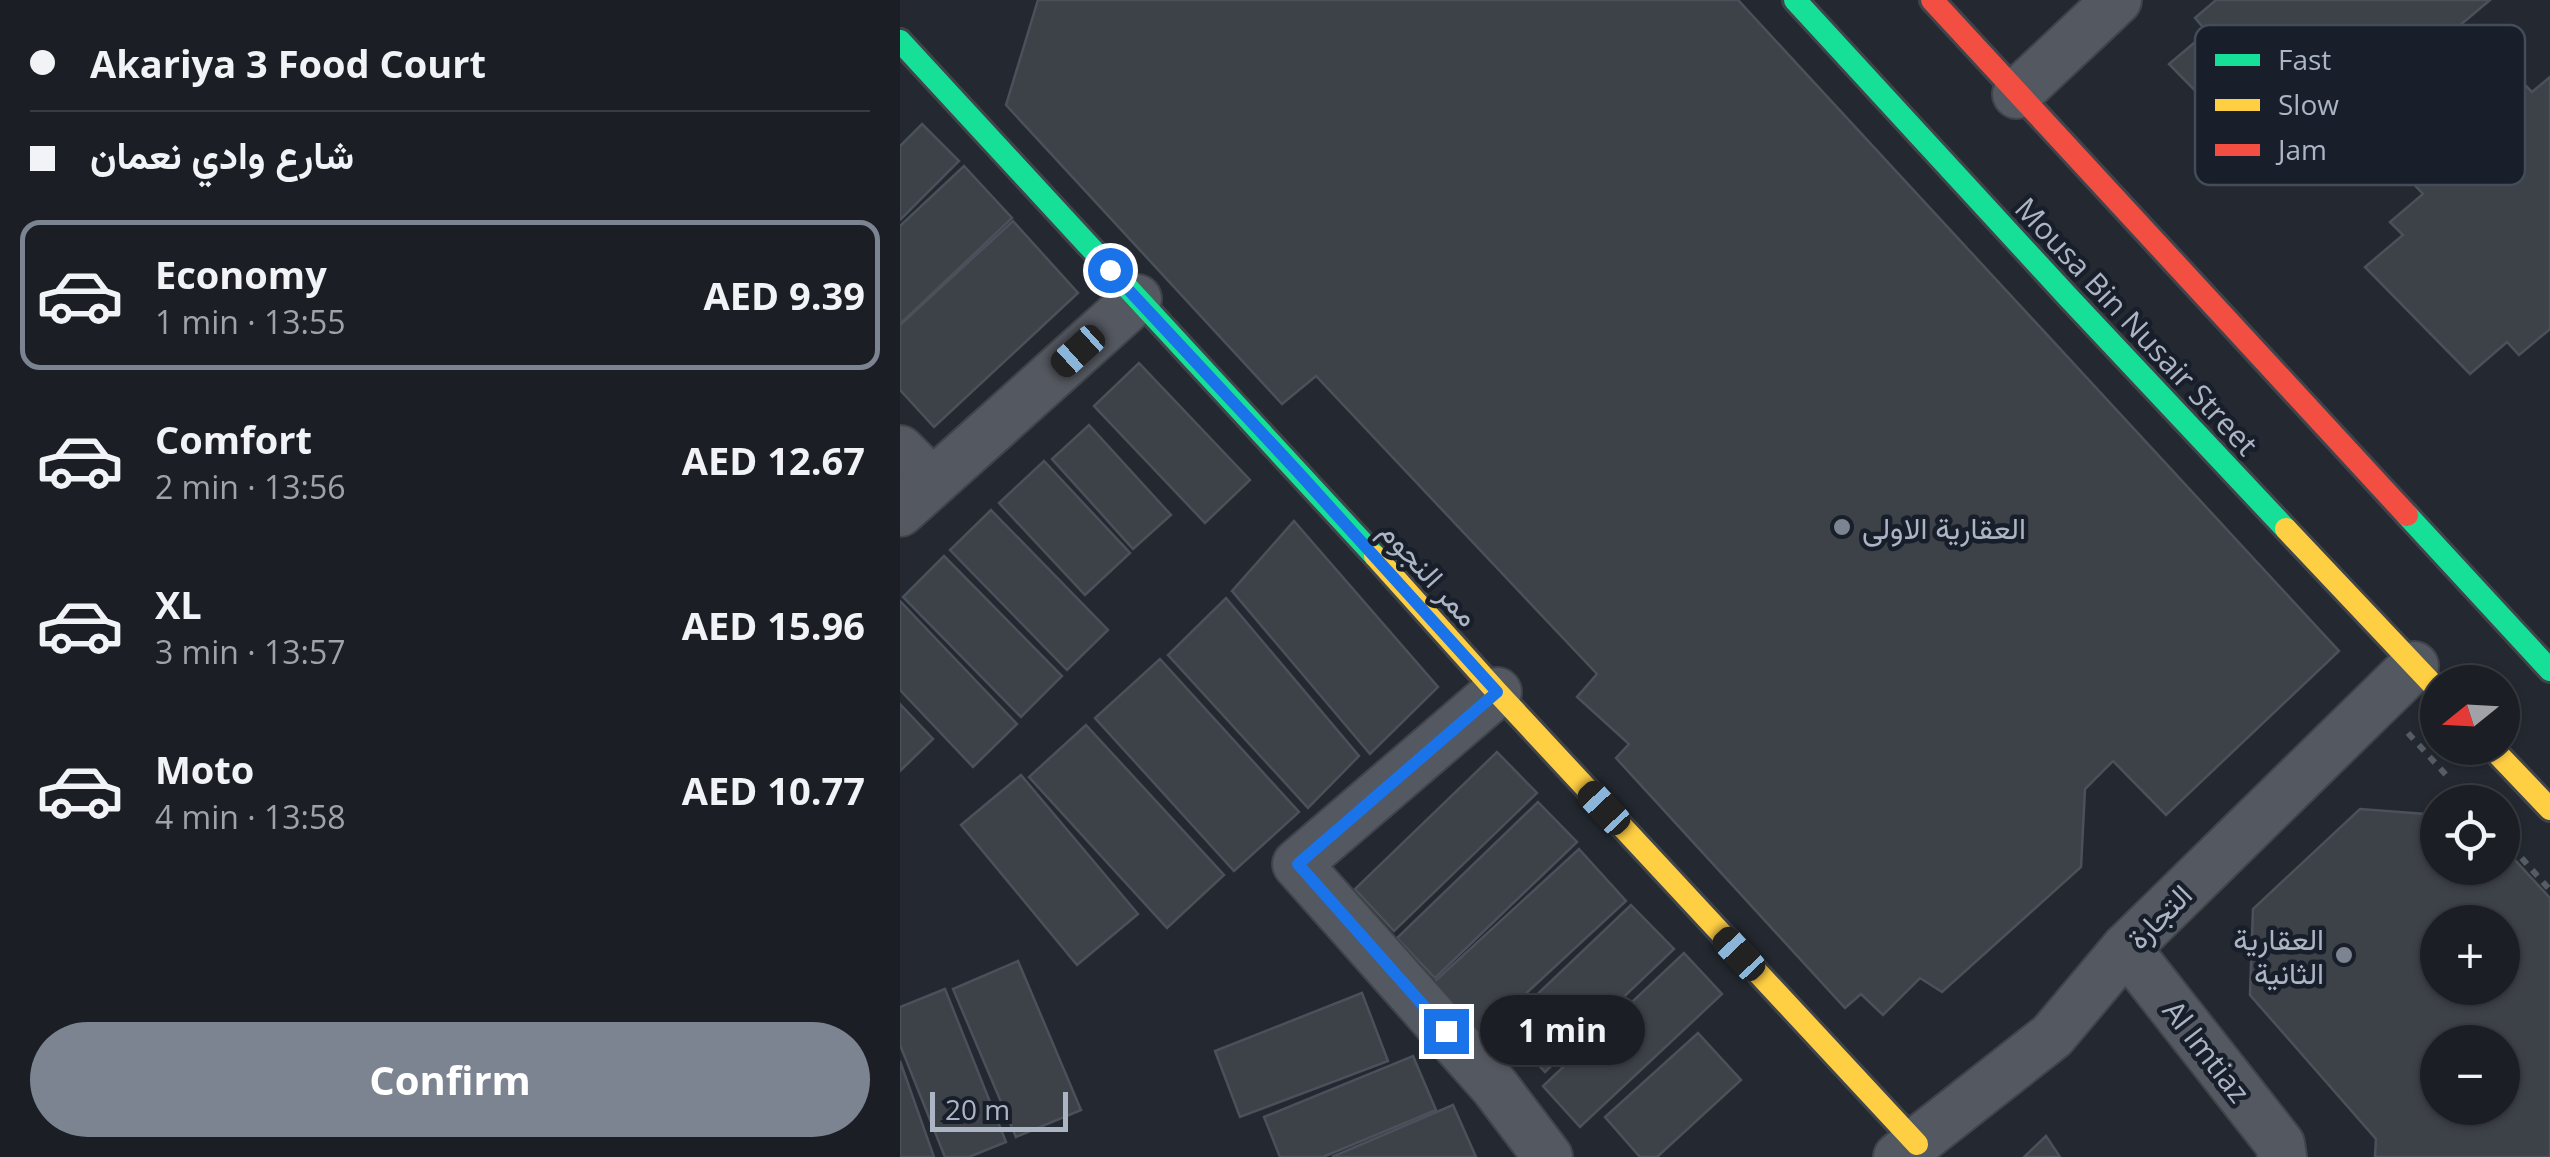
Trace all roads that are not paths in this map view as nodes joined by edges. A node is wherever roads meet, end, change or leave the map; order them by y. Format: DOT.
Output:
graph roads {
  1 [pos="1795,0"];
  2 [pos="1932,0"];
  3 [pos="2117,0"];
  4 [pos="900,41"];
  5 [pos="2017,94"];
  6 [pos="1137,299"];
  7 [pos="910,481"];
  8 [pos="2550,670"];
  9 [pos="2420,672"];
  10 [pos="2420,681"];
  11 [pos="1497,692"];
  12 [pos="2508,765"];
  13 [pos="2550,809"];
  14 [pos="2126,948"];
  15 [pos="1907,1151"];
  16 [pos="1548,1157"];
  17 [pos="2282,1157"];
  1 -- 9 [label="street, Mousa Bin Nusair Street"];
  2 -- 5 [label="street"];
  3 -- 5 [label="street"];
  4 -- 6 [label="street, ممر النجوم"];
  5 -- 8 [label="street"];
  6 -- 7 [label="street"];
  6 -- 11 [label="street, ممر النجوم"];
  10 -- 14 [label="street, التجارة"];
  11 -- 15 [label="street, ممر النجوم"];
  11 -- 16 [label="street"];
  12 -- 13 [label="street"];
  14 -- 15 [label="street, التجارة"];
  14 -- 17 [label="street, Al Imtiaz"];
}
